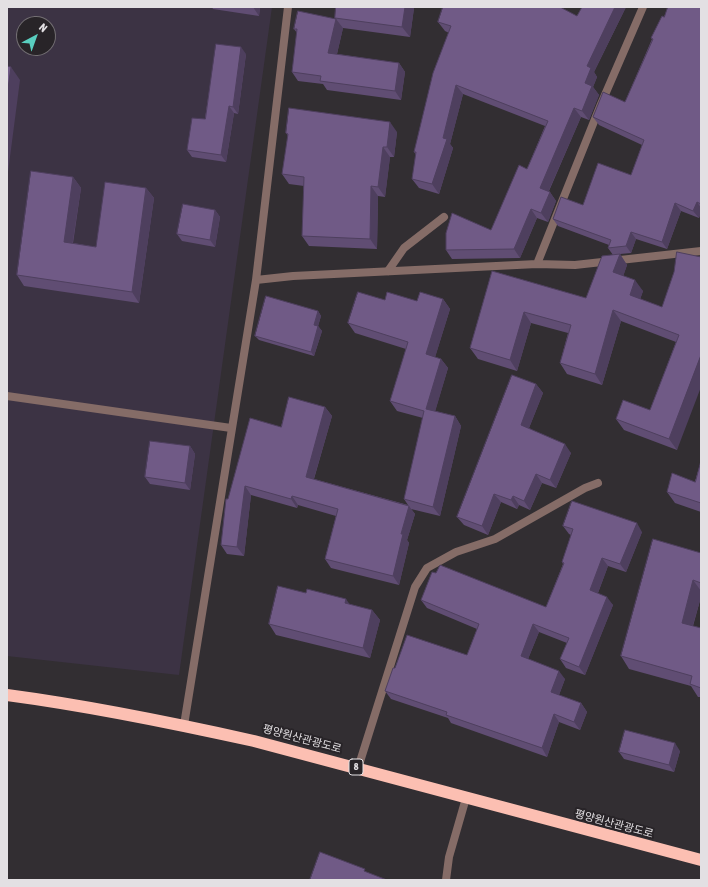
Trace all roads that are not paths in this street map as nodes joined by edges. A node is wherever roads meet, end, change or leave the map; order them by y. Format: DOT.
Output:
graph roads {
  1 [pos="288,7"];
  2 [pos="643,7"];
  3 [pos="444,217"];
  4 [pos="701,251"];
  5 [pos="537,264"];
  6 [pos="388,271"];
  7 [pos="256,280"];
  8 [pos="7,396"];
  9 [pos="231,428"];
  10 [pos="598,483"];
  11 [pos="7,695"];
  12 [pos="184,725"];
  13 [pos="358,768"];
  14 [pos="466,798"];
  15 [pos="701,860"];
  16 [pos="446,880"];
  1 -- 7 [label="street"];
  2 -- 5 [label="street"];
  3 -- 6 [label="street"];
  4 -- 5 [label="street"];
  5 -- 6 [label="street"];
  6 -- 7 [label="street"];
  7 -- 9 [label="street"];
  8 -- 9 [label="street"];
  9 -- 12 [label="street"];
  10 -- 13 [label="street"];
  11 -- 12 [label="highway, 평양원산관광도로 / 8"];
  12 -- 13 [label="highway, 평양원산관광도로 / 8"];
  13 -- 14 [label="highway, 평양원산관광도로 / 8"];
  14 -- 15 [label="highway, 평양원산관광도로 / 8"];
  14 -- 16 [label="street"];
}
